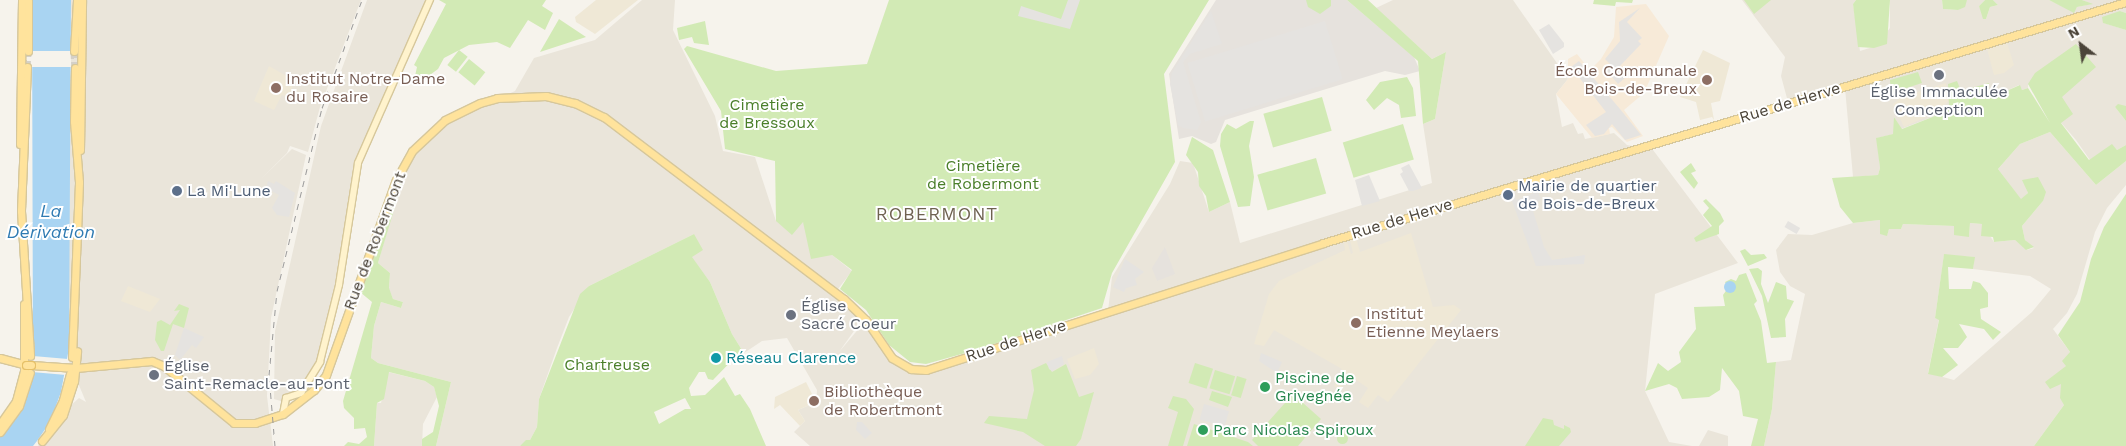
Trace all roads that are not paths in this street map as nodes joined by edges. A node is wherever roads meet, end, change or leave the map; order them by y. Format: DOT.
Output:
graph roads {
  1 [pos="22,0"];
  2 [pos="28,0"];
  3 [pos="77,0"];
  4 [pos="82,0"];
  5 [pos="430,0"];
  6 [pos="2126,2"];
  7 [pos="28,51"];
  8 [pos="74,52"];
  9 [pos="27,67"];
  10 [pos="75,68"];
  11 [pos="21,161"];
  12 [pos="79,182"];
  13 [pos="731,212"];
  14 [pos="79,254"];
  15 [pos="24,285"];
  16 [pos="30,356"];
  17 [pos="72,357"];
  18 [pos="0,358"];
  19 [pos="29,366"];
  20 [pos="71,369"];
  21 [pos="284,414"];
  22 [pos="0,424"];
  23 [pos="0,432"];
  24 [pos="40,444"];
  1 -- 11 [label="main road"];
  2 -- 7 [label="main road"];
  3 -- 8 [label="main road"];
  4 -- 12 [label="main road"];
  5 -- 21 [label="main road"];
  6 -- 13 [label="main road, Rue de Herve"];
  9 -- 11 [label="main road"];
  10 -- 12 [label="main road"];
  11 -- 15 [label="main road"];
  12 -- 14 [label="main road"];
  13 -- 21 [label="main road, Rue de Robermont"];
  14 -- 17 [label="main road"];
  14 -- 20 [label="main road"];
  15 -- 16 [label="main road"];
  15 -- 19 [label="main road"];
  18 -- 19 [label="main road"];
  19 -- 20 [label="main road"];
  19 -- 22 [label="main road"];
  19 -- 23 [label="main road"];
  20 -- 21 [label="main road"];
  20 -- 24 [label="main road"];
}
